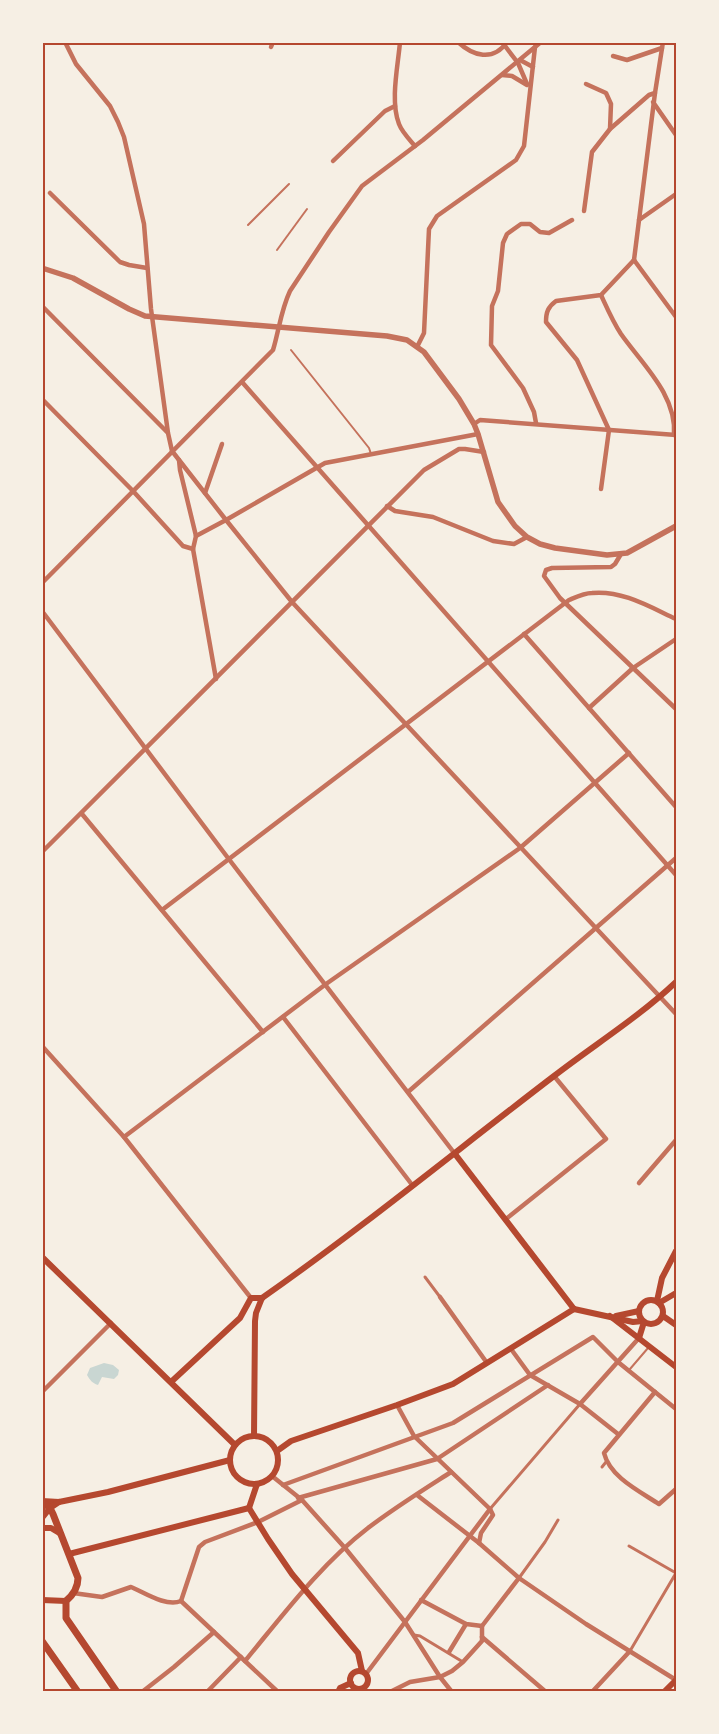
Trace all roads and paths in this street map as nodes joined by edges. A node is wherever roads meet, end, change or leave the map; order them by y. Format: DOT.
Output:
graph roads {
  1 [pos="65,42"];
  2 [pos="400,42"];
  3 [pos="458,42"];
  4 [pos="541,42"];
  5 [pos="506,44"];
  6 [pos="662,45"];
  7 [pos="535,47"];
  8 [pos="613,56"];
  9 [pos="519,61"];
  10 [pos="533,67"];
  11 [pos="502,75"];
  12 [pos="527,84"];
  13 [pos="586,84"];
  14 [pos="655,93"];
  15 [pos="530,96"];
  16 [pos="654,102"];
  17 [pos="395,106"];
  18 [pos="610,129"];
  19 [pos="676,135"];
  20 [pos="415,146"];
  21 [pos="332,161"];
  22 [pos="289,184"];
  23 [pos="50,193"];
  24 [pos="676,194"];
  25 [pos="307,209"];
  26 [pos="584,211"];
  27 [pos="572,220"];
  28 [pos="639,220"];
  29 [pos="248,225"];
  30 [pos="277,250"];
  31 [pos="634,260"];
  32 [pos="42,268"];
  33 [pos="147,268"];
  34 [pos="601,295"];
  35 [pos="42,306"];
  36 [pos="152,317"];
  37 [pos="676,317"];
  38 [pos="279,327"];
  39 [pos="417,347"];
  40 [pos="291,350"];
  41 [pos="242,382"];
  42 [pos="42,399"];
  43 [pos="536,423"];
  44 [pos="474,424"];
  45 [pos="609,430"];
  46 [pos="168,433"];
  47 [pos="478,434"];
  48 [pos="675,435"];
  49 [pos="222,444"];
  50 [pos="172,451"];
  51 [pos="484,452"];
  52 [pos="372,454"];
  53 [pos="179,460"];
  54 [pos="317,467"];
  55 [pos="601,490"];
  56 [pos="133,491"];
  57 [pos="205,493"];
  58 [pos="387,506"];
  59 [pos="226,520"];
  60 [pos="368,525"];
  61 [pos="676,526"];
  62 [pos="196,536"];
  63 [pos="527,537"];
  64 [pos="193,549"];
  65 [pos="621,554"];
  66 [pos="42,583"];
  67 [pos="292,602"];
  68 [pos="566,602"];
  69 [pos="42,611"];
  70 [pos="676,619"];
  71 [pos="524,634"];
  72 [pos="676,639"];
  73 [pos="488,662"];
  74 [pos="633,668"];
  75 [pos="216,679"];
  76 [pos="589,708"];
  77 [pos="676,709"];
  78 [pos="405,725"];
  79 [pos="146,748"];
  80 [pos="629,753"];
  81 [pos="594,782"];
  82 [pos="676,807"];
  83 [pos="82,814"];
  84 [pos="520,848"];
  85 [pos="42,852"];
  86 [pos="228,858"];
  87 [pos="676,858"];
  88 [pos="668,866"];
  89 [pos="676,875"];
  90 [pos="162,910"];
  91 [pos="595,928"];
  92 [pos="676,982"];
  93 [pos="326,984"];
  94 [pos="660,997"];
  95 [pos="676,1014"];
  96 [pos="283,1017"];
  97 [pos="263,1032"];
  98 [pos="42,1046"];
  99 [pos="554,1076"];
  100 [pos="408,1092"];
  101 [pos="124,1137"];
  102 [pos="676,1140"];
  103 [pos="455,1154"];
  104 [pos="639,1183"];
  105 [pos="413,1186"];
  106 [pos="506,1219"];
  107 [pos="676,1250"];
  108 [pos="42,1257"];
  109 [pos="425,1277"];
  110 [pos="676,1293"];
  111 [pos="440,1297"];
  112 [pos="251,1298"];
  113 [pos="262,1298"];
  114 [pos="658,1302"];
  115 [pos="574,1309"];
  116 [pos="639,1311"];
  117 [pos="610,1316"];
  118 [pos="663,1316"];
  119 [pos="240,1318"];
  120 [pos="255,1321"];
  121 [pos="643,1322"];
  122 [pos="111,1323"];
  123 [pos="676,1325"];
  124 [pos="639,1338"];
  125 [pos="649,1346"];
  126 [pos="511,1349"];
  127 [pos="618,1362"];
  128 [pos="487,1363"];
  129 [pos="676,1367"];
  130 [pos="628,1371"];
  131 [pos="530,1375"];
  132 [pos="171,1382"];
  133 [pos="548,1385"];
  134 [pos="42,1392"];
  135 [pos="655,1392"];
  136 [pos="580,1404"];
  137 [pos="397,1405"];
  138 [pos="676,1409"];
  139 [pos="618,1434"];
  140 [pos="254,1436"];
  141 [pos="414,1436"];
  142 [pos="235,1445"];
  143 [pos="277,1451"];
  144 [pos="437,1459"];
  145 [pos="230,1460"];
  146 [pos="606,1462"];
  147 [pos="602,1467"];
  148 [pos="451,1472"];
  149 [pos="272,1476"];
  150 [pos="256,1484"];
  151 [pos="283,1485"];
  152 [pos="676,1489"];
  153 [pos="417,1495"];
  154 [pos="300,1499"];
  155 [pos="42,1501"];
  156 [pos="59,1502"];
  157 [pos="50,1508"];
  158 [pos="249,1508"];
  159 [pos="490,1509"];
  160 [pos="42,1518"];
  161 [pos="558,1520"];
  162 [pos="258,1522"];
  163 [pos="42,1528"];
  164 [pos="61,1534"];
  165 [pos="470,1536"];
  166 [pos="479,1543"];
  167 [pos="629,1546"];
  168 [pos="345,1548"];
  169 [pos="69,1554"];
  170 [pos="676,1573"];
  171 [pos="519,1578"];
  172 [pos="305,1589"];
  173 [pos="73,1594"];
  174 [pos="42,1600"];
  175 [pos="421,1600"];
  176 [pos="66,1601"];
  177 [pos="181,1601"];
  178 [pos="405,1622"];
  179 [pos="466,1624"];
  180 [pos="482,1626"];
  181 [pos="214,1632"];
  182 [pos="414,1635"];
  183 [pos="482,1637"];
  184 [pos="42,1641"];
  185 [pos="630,1651"];
  186 [pos="449,1652"];
  187 [pos="241,1656"];
  188 [pos="245,1660"];
  189 [pos="463,1662"];
  190 [pos="364,1673"];
  191 [pos="440,1678"];
  192 [pos="676,1679"];
  193 [pos="351,1684"];
  194 [pos="367,1689"];
  195 [pos="78,1692"];
  196 [pos="117,1692"];
  197 [pos="142,1692"];
  198 [pos="207,1692"];
  199 [pos="278,1692"];
  200 [pos="338,1692"];
  201 [pos="390,1692"];
  202 [pos="452,1692"];
  203 [pos="546,1692"];
  204 [pos="592,1692"];
  205 [pos="664,1692"];
  206 [pos="671,1692"];
  1 -- 33 [label="street"];
  2 -- 17 [label="street"];
  3 -- 5 [label="street"];
  4 -- 7 [label="street"];
  5 -- 9 [label="street"];
  6 -- 8 [label="street"];
  6 -- 14 [label="street"];
  7 -- 9 [label="street"];
  7 -- 10 [label="street"];
  9 -- 10 [label="street"];
  9 -- 11 [label="street"];
  9 -- 12 [label="street"];
  10 -- 15 [label="street"];
  11 -- 12 [label="street"];
  11 -- 20 [label="street"];
  12 -- 15 [label="street"];
  13 -- 18 [label="street"];
  14 -- 16 [label="street"];
  14 -- 18 [label="street"];
  15 -- 39 [label="street"];
  16 -- 19 [label="street"];
  16 -- 28 [label="street"];
  17 -- 20 [label="street"];
  17 -- 21 [label="street"];
  18 -- 26 [label="street"];
  20 -- 38 [label="street"];
  22 -- 29 [label="lane"];
  23 -- 33 [label="street"];
  24 -- 28 [label="street"];
  25 -- 30 [label="lane"];
  27 -- 43 [label="street"];
  28 -- 31 [label="street"];
  31 -- 34 [label="street"];
  31 -- 37 [label="street"];
  32 -- 36 [label="street"];
  33 -- 36 [label="street"];
  34 -- 45 [label="street"];
  34 -- 48 [label="street"];
  35 -- 46 [label="street"];
  36 -- 38 [label="street"];
  36 -- 46 [label="street"];
  38 -- 39 [label="street"];
  38 -- 41 [label="street"];
  39 -- 44 [label="street"];
  40 -- 52 [label="lane"];
  41 -- 50 [label="street"];
  41 -- 54 [label="street"];
  42 -- 56 [label="street"];
  43 -- 44 [label="street"];
  43 -- 45 [label="street"];
  44 -- 47 [label="street"];
  45 -- 48 [label="street"];
  45 -- 55 [label="street"];
  46 -- 50 [label="street"];
  47 -- 51 [label="street"];
  47 -- 52 [label="street"];
  49 -- 57 [label="street"];
  50 -- 53 [label="street"];
  50 -- 56 [label="street"];
  51 -- 58 [label="street"];
  51 -- 63 [label="street"];
  52 -- 54 [label="street"];
  53 -- 57 [label="street"];
  53 -- 62 [label="street"];
  54 -- 59 [label="street"];
  54 -- 60 [label="street"];
  56 -- 64 [label="street"];
  56 -- 66 [label="street"];
  57 -- 59 [label="street"];
  58 -- 60 [label="street"];
  58 -- 63 [label="street"];
  59 -- 62 [label="street"];
  59 -- 67 [label="street"];
  60 -- 67 [label="street"];
  60 -- 73 [label="street"];
  61 -- 65 [label="street"];
  62 -- 64 [label="street"];
  63 -- 65 [label="street"];
  64 -- 75 [label="street"];
  65 -- 68 [label="street"];
  67 -- 75 [label="street"];
  67 -- 78 [label="street"];
  68 -- 70 [label="street"];
  68 -- 71 [label="street"];
  68 -- 74 [label="street"];
  69 -- 79 [label="street"];
  71 -- 73 [label="street"];
  71 -- 76 [label="street"];
  72 -- 74 [label="street"];
  73 -- 78 [label="street"];
  73 -- 81 [label="street"];
  74 -- 76 [label="street"];
  74 -- 77 [label="street"];
  75 -- 79 [label="street"];
  76 -- 80 [label="street"];
  78 -- 84 [label="street"];
  78 -- 86 [label="street"];
  79 -- 83 [label="street"];
  79 -- 86 [label="street"];
  80 -- 81 [label="street"];
  80 -- 82 [label="street"];
  81 -- 84 [label="street"];
  81 -- 88 [label="street"];
  83 -- 85 [label="street"];
  83 -- 90 [label="street"];
  84 -- 91 [label="street"];
  84 -- 93 [label="street"];
  86 -- 90 [label="street"];
  86 -- 93 [label="street"];
  87 -- 88 [label="street"];
  88 -- 89 [label="street"];
  88 -- 91 [label="street"];
  90 -- 97 [label="street"];
  91 -- 94 [label="street"];
  91 -- 100 [label="street"];
  92 -- 94 [label="main road"];
  93 -- 96 [label="street"];
  93 -- 100 [label="street"];
  94 -- 95 [label="street"];
  94 -- 99 [label="main road"];
  96 -- 97 [label="street"];
  96 -- 105 [label="street"];
  97 -- 101 [label="street"];
  98 -- 101 [label="street"];
  99 -- 103 [label="main road"];
  99 -- 106 [label="street"];
  100 -- 103 [label="street"];
  101 -- 112 [label="street"];
  102 -- 104 [label="street"];
  103 -- 105 [label="main road"];
  103 -- 106 [label="main road"];
  105 -- 113 [label="main road"];
  106 -- 115 [label="main road"];
  107 -- 114 [label="main road"];
  108 -- 122 [label="main road"];
  109 -- 111 [label="street"];
  110 -- 114 [label="main road"];
  111 -- 128 [label="street"];
  112 -- 113 [label="main road"];
  112 -- 119 [label="main road"];
  113 -- 120 [label="main road"];
  114 -- 116 [label="main road"];
  114 -- 118 [label="main road"];
  115 -- 117 [label="main road"];
  115 -- 126 [label="main road"];
  116 -- 117 [label="main road"];
  116 -- 121 [label="main road"];
  117 -- 121 [label="main road"];
  117 -- 124 [label="main road"];
  118 -- 121 [label="main road"];
  118 -- 123 [label="main road"];
  119 -- 120 [label="main road"];
  119 -- 132 [label="main road"];
  120 -- 140 [label="main road"];
  121 -- 124 [label="main road"];
  122 -- 132 [label="main road"];
  122 -- 134 [label="street"];
  124 -- 125 [label="main road"];
  124 -- 127 [label="street"];
  125 -- 129 [label="main road"];
  125 -- 130 [label="lane"];
  126 -- 128 [label="main road"];
  126 -- 131 [label="street"];
  127 -- 130 [label="street"];
  127 -- 131 [label="street"];
  127 -- 136 [label="street"];
  128 -- 137 [label="main road"];
  130 -- 135 [label="street"];
  131 -- 133 [label="street"];
  131 -- 141 [label="street"];
  132 -- 142 [label="main road"];
  133 -- 136 [label="street"];
  133 -- 144 [label="street"];
  135 -- 138 [label="street"];
  135 -- 139 [label="street"];
  136 -- 139 [label="street"];
  136 -- 159 [label="street"];
  137 -- 141 [label="street"];
  137 -- 143 [label="main road"];
  139 -- 146 [label="street"];
  140 -- 142 [label="main road"];
  140 -- 143 [label="main road"];
  141 -- 144 [label="street"];
  141 -- 151 [label="street"];
  142 -- 145 [label="main road"];
  143 -- 149 [label="main road"];
  144 -- 148 [label="street"];
  144 -- 154 [label="street"];
  145 -- 150 [label="main road"];
  145 -- 156 [label="main road"];
  146 -- 147 [label="street"];
  146 -- 152 [label="street"];
  148 -- 153 [label="street"];
  148 -- 159 [label="street"];
  149 -- 150 [label="main road"];
  149 -- 151 [label="street"];
  150 -- 158 [label="main road"];
  151 -- 154 [label="street"];
  153 -- 165 [label="street"];
  153 -- 168 [label="street"];
  154 -- 162 [label="street"];
  154 -- 168 [label="street"];
  155 -- 156 [label="main road"];
  155 -- 157 [label="main road"];
  156 -- 157 [label="main road"];
  157 -- 160 [label="main road"];
  157 -- 164 [label="main road"];
  158 -- 162 [label="main road"];
  158 -- 169 [label="main road"];
  159 -- 165 [label="street"];
  159 -- 166 [label="street"];
  161 -- 171 [label="street"];
  162 -- 172 [label="main road"];
  162 -- 177 [label="street"];
  163 -- 164 [label="main road"];
  164 -- 169 [label="main road"];
  165 -- 166 [label="street"];
  165 -- 175 [label="street"];
  166 -- 171 [label="street"];
  167 -- 170 [label="street"];
  168 -- 172 [label="street"];
  168 -- 178 [label="street"];
  169 -- 173 [label="main road"];
  170 -- 185 [label="street"];
  171 -- 180 [label="street"];
  171 -- 185 [label="street"];
  172 -- 188 [label="street"];
  172 -- 190 [label="main road"];
  173 -- 176 [label="main road"];
  173 -- 177 [label="street"];
  174 -- 176 [label="main road"];
  175 -- 178 [label="street"];
  175 -- 179 [label="street"];
  176 -- 196 [label="main road"];
  177 -- 181 [label="street"];
  178 -- 182 [label="street"];
  178 -- 190 [label="street"];
  179 -- 180 [label="street"];
  179 -- 186 [label="street"];
  180 -- 183 [label="street"];
  181 -- 187 [label="street"];
  181 -- 197 [label="street"];
  182 -- 186 [label="street"];
  182 -- 191 [label="street"];
  183 -- 189 [label="street"];
  183 -- 203 [label="street"];
  184 -- 195 [label="main road"];
  185 -- 192 [label="street"];
  185 -- 204 [label="street"];
  186 -- 189 [label="street"];
  187 -- 188 [label="street"];
  187 -- 198 [label="street"];
  188 -- 199 [label="street"];
  189 -- 191 [label="street"];
  190 -- 193 [label="main road"];
  190 -- 194 [label="main road"];
  191 -- 201 [label="street"];
  191 -- 202 [label="street"];
  192 -- 205 [label="main road"];
  192 -- 206 [label="main road"];
  193 -- 194 [label="main road"];
  193 -- 200 [label="main road"];
}
